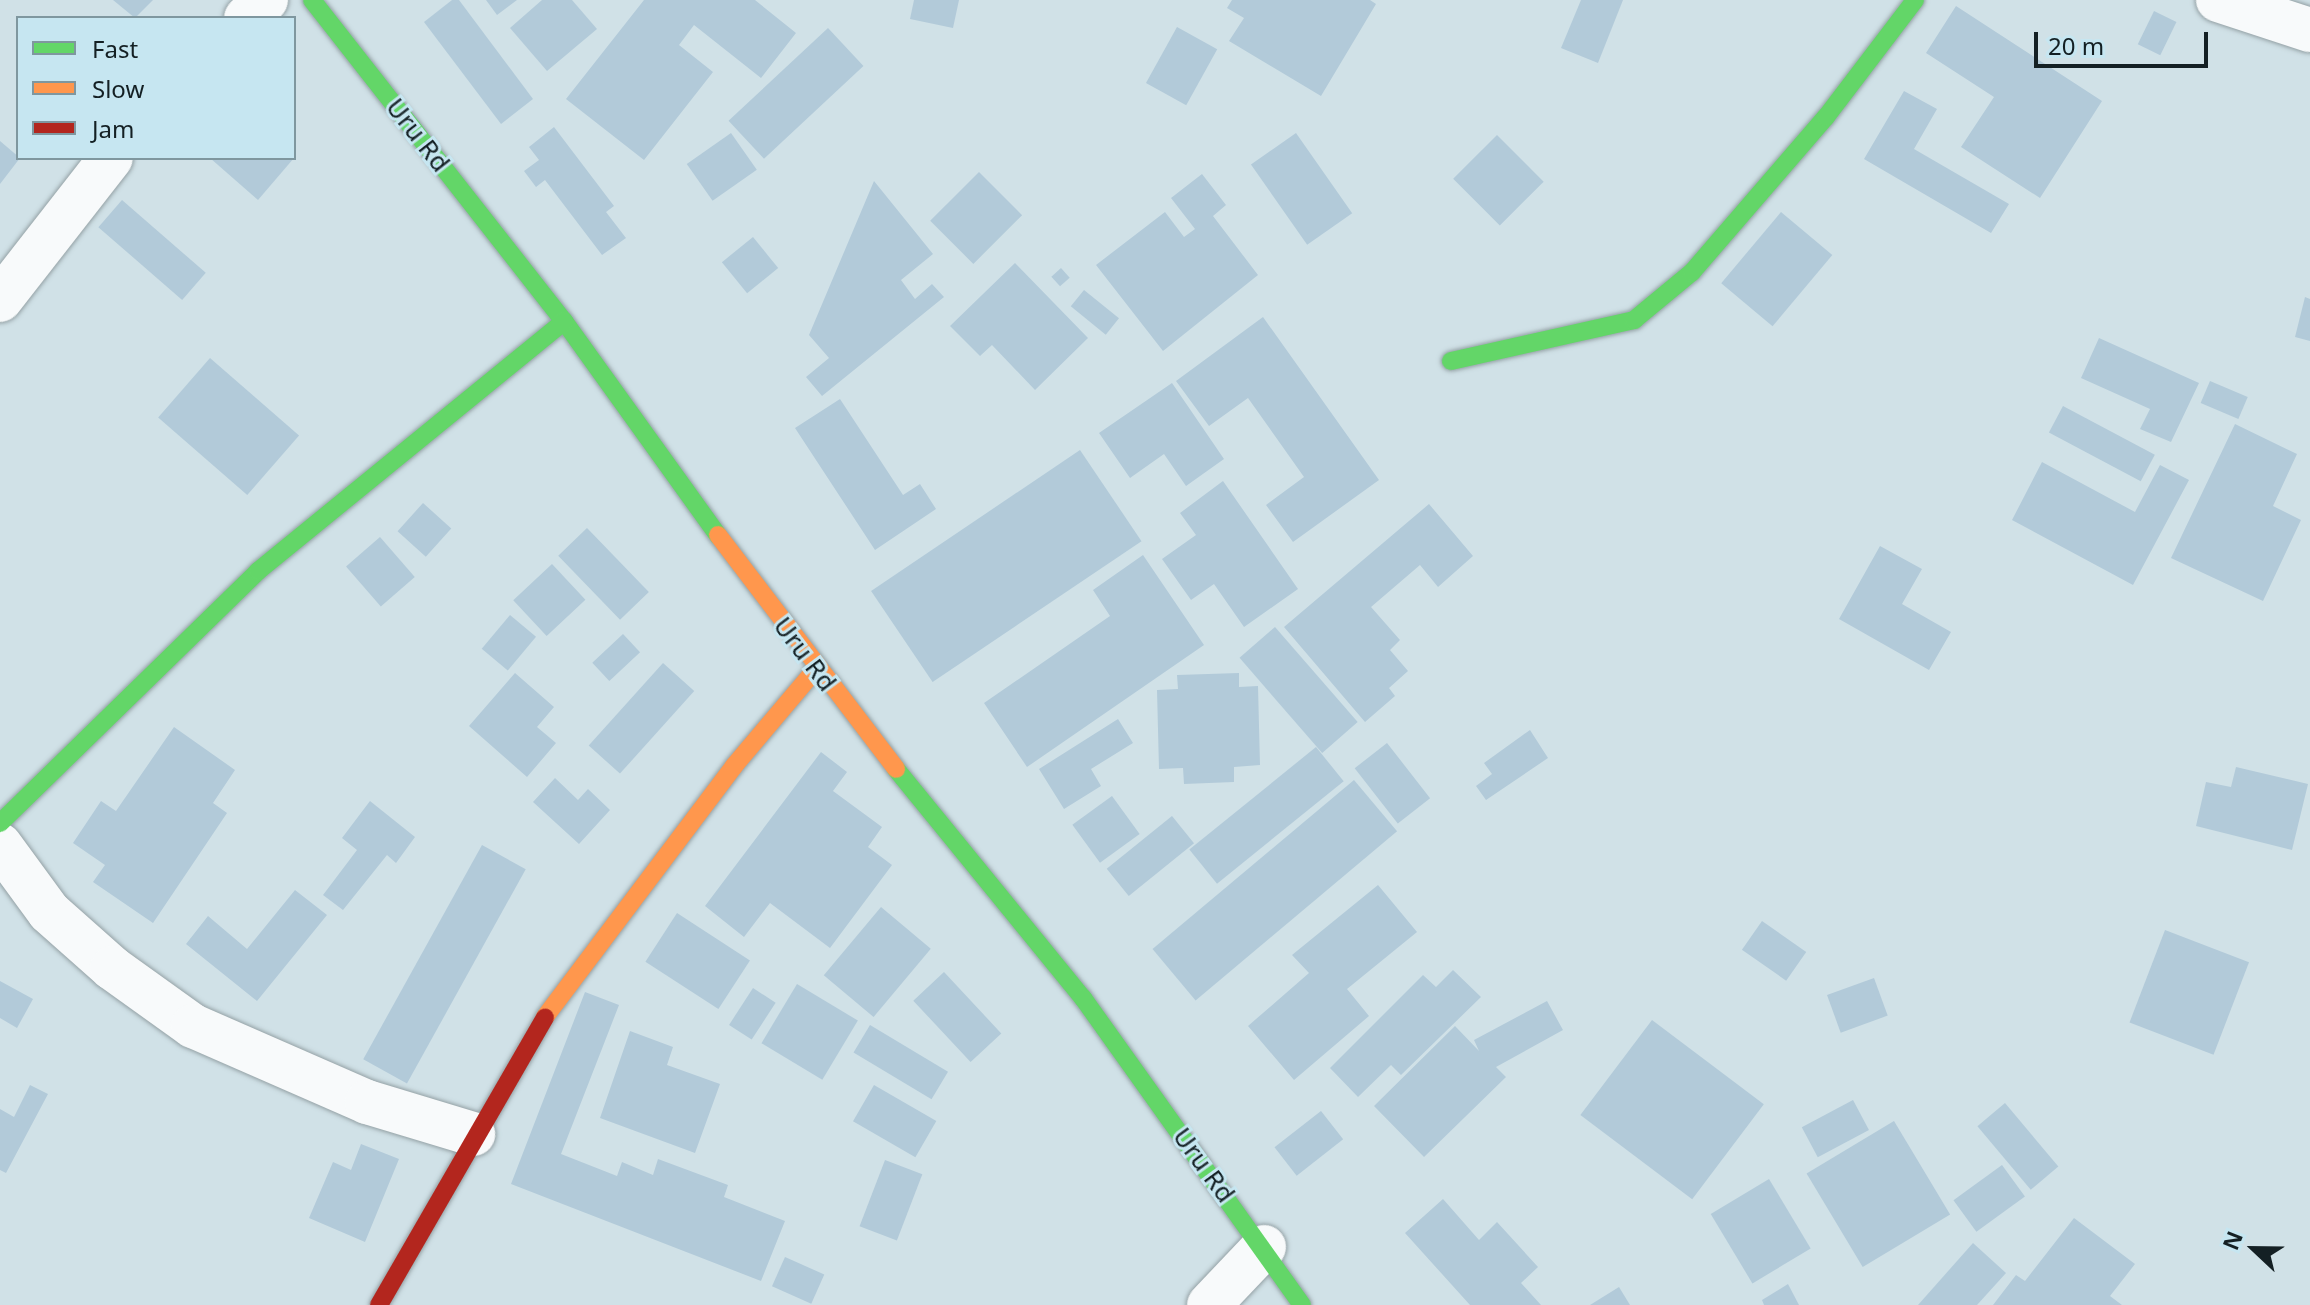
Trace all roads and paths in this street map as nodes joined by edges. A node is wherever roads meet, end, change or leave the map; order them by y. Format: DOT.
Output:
graph roads {
  1 [pos="266,0"];
  2 [pos="312,0"];
  3 [pos="1915,0"];
  4 [pos="2218,0"];
  5 [pos="248,16"];
  6 [pos="2310,30"];
  7 [pos="109,160"];
  8 [pos="0,300"];
  9 [pos="564,321"];
  10 [pos="1451,361"];
  11 [pos="815,670"];
  12 [pos="0,823"];
  13 [pos="0,845"];
  14 [pos="473,1134"];
  15 [pos="1264,1247"];
  16 [pos="379,1305"];
  17 [pos="1209,1305"];
  18 [pos="1302,1305"];
  1 -- 5 [label="street"];
  2 -- 9 [label="street, Uru Rd"];
  3 -- 10 [label="street"];
  4 -- 6 [label="street"];
  7 -- 8 [label="street"];
  9 -- 11 [label="street, Uru Rd"];
  9 -- 12 [label="street"];
  11 -- 14 [label="street"];
  11 -- 15 [label="street, Uru Rd"];
  13 -- 14 [label="street"];
  14 -- 16 [label="street"];
  15 -- 17 [label="street"];
  15 -- 18 [label="street, Uru Rd"];
}
